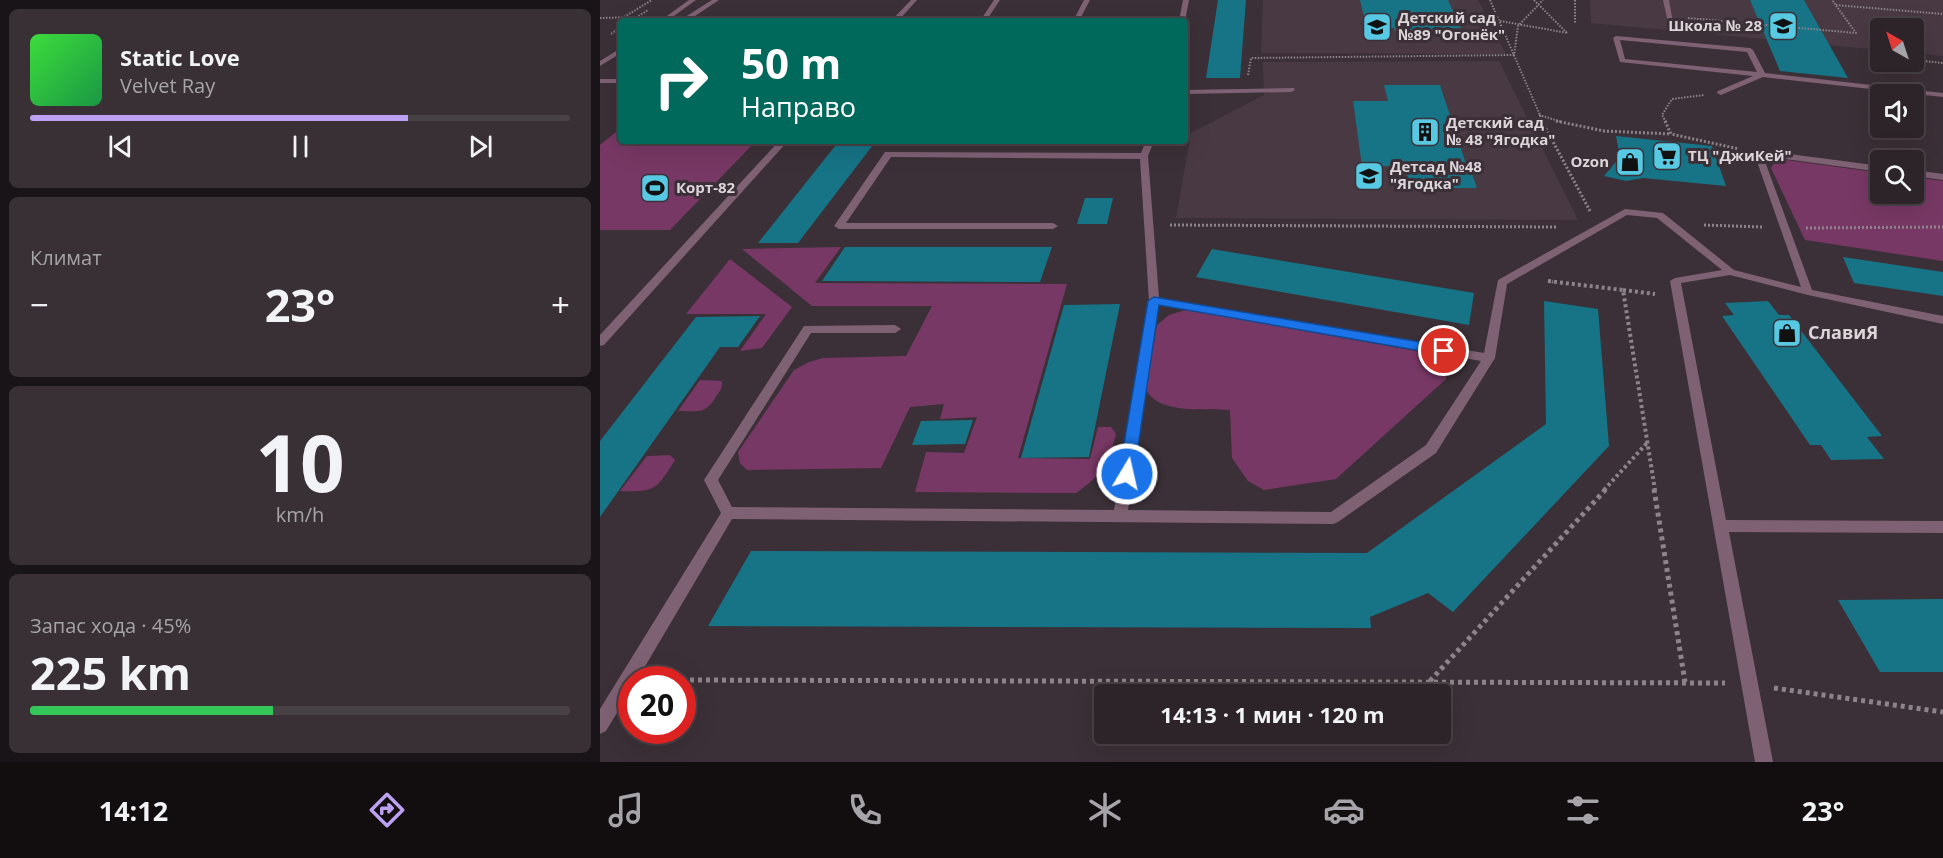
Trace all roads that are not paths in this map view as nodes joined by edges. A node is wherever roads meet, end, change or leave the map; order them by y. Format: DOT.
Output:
graph roads {
  1 [pos="693,0"];
  2 [pos="716,0"];
  3 [pos="914,0"];
  4 [pos="997,0"];
  5 [pos="1087,0"];
  6 [pos="1186,0"];
  7 [pos="1666,0"];
  8 [pos="667,18"];
  9 [pos="689,18"];
  10 [pos="897,18"];
  11 [pos="985,18"];
  12 [pos="1078,18"];
  13 [pos="1183,18"];
  14 [pos="1672,27"];
  15 [pos="618,52"];
  16 [pos="600,64"];
  17 [pos="1761,75"];
  18 [pos="600,81"];
  19 [pos="618,81"];
  20 [pos="1291,90"];
  21 [pos="1188,92"];
  22 [pos="1721,93"];
  23 [pos="1943,95"];
  24 [pos="781,144"];
  25 [pos="1149,144"];
  26 [pos="1144,156"];
  27 [pos="1870,168"];
  28 [pos="1924,174"];
  29 [pos="1943,177"];
  30 [pos="1053,226"];
  31 [pos="1730,272"];
  32 [pos="1808,292"];
  33 [pos="1154,301"];
  34 [pos="1943,320"];
  35 [pos="895,329"];
  36 [pos="602,338"];
  37 [pos="1489,358"];
  38 [pos="728,513"];
  39 [pos="1120,517"];
  40 [pos="1721,526"];
  41 [pos="1943,527"];
  42 [pos="600,726"];
  43 [pos="1764,762"];
  1 -- 8 [label="street"];
  2 -- 9 [label="street"];
  3 -- 10 [label="street"];
  4 -- 11 [label="street"];
  5 -- 12 [label="street"];
  6 -- 13 [label="street"];
  7 -- 14 [label="street"];
  15 -- 16 [label="street"];
  17 -- 17 [label="street"];
  17 -- 22 [label="street"];
  17 -- 23 [label="street"];
  18 -- 19 [label="street"];
  20 -- 21 [label="street"];
  24 -- 36 [label="street"];
  25 -- 26 [label="street"];
  26 -- 30 [label="street"];
  26 -- 33 [label="street"];
  27 -- 32 [label="street"];
  28 -- 29 [label="street"];
  31 -- 32 [label="street"];
  31 -- 37 [label="street"];
  31 -- 40 [label="street"];
  32 -- 34 [label="street"];
  33 -- 37 [label="street"];
  33 -- 39 [label="street"];
  35 -- 38 [label="street"];
  37 -- 39 [label="street"];
  38 -- 39 [label="street"];
  38 -- 42 [label="street"];
  40 -- 41 [label="street"];
  40 -- 43 [label="street"];
}
